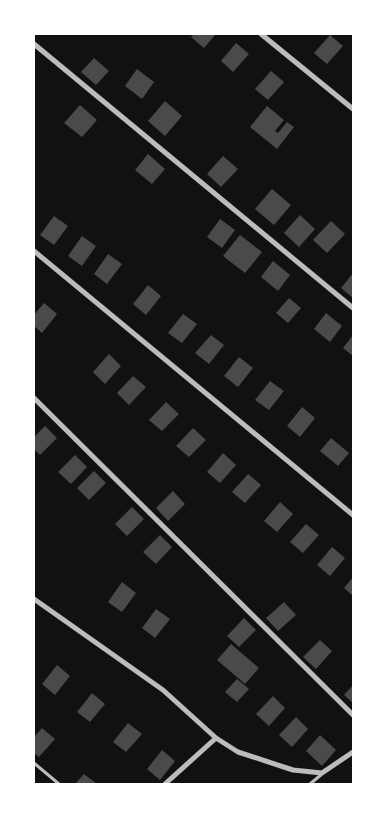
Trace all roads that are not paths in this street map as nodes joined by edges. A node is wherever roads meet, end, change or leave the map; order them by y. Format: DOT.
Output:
graph roads {
  1 [pos="261,34"];
  2 [pos="34,44"];
  3 [pos="353,109"];
  4 [pos="34,251"];
  5 [pos="353,308"];
  6 [pos="34,398"];
  7 [pos="353,515"];
  8 [pos="34,599"];
  9 [pos="353,715"];
  10 [pos="216,738"];
  11 [pos="353,752"];
  12 [pos="34,762"];
  13 [pos="322,773"];
  14 [pos="59,784"];
  15 [pos="165,784"];
  16 [pos="310,784"];
  1 -- 3 [label="street"];
  2 -- 5 [label="street"];
  4 -- 7 [label="street"];
  6 -- 9 [label="street"];
  8 -- 10 [label="street"];
  10 -- 13 [label="street"];
  10 -- 15 [label="street"];
  11 -- 13 [label="street"];
  12 -- 14 [label="lane"];
  13 -- 16 [label="lane"];
}
